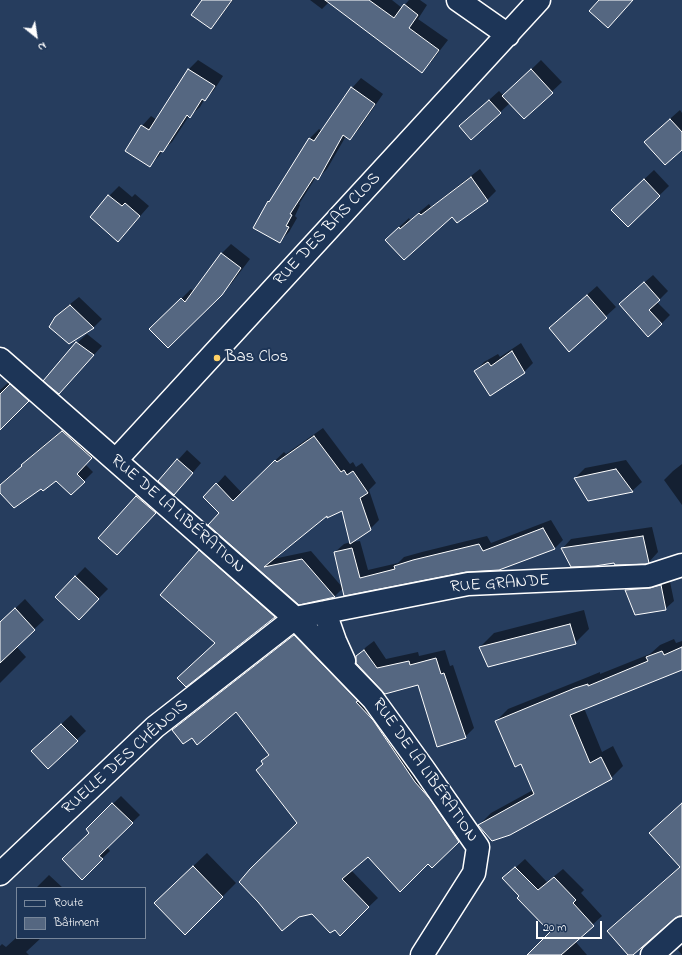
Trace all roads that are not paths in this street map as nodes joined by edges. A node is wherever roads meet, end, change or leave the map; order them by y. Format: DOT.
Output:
graph roads {
  1 [pos="458,0"];
  2 [pos="540,0"];
  3 [pos="508,35"];
  4 [pos="0,359"];
  5 [pos="116,460"];
  6 [pos="682,565"];
  7 [pos="326,612"];
  8 [pos="295,618"];
  9 [pos="350,675"];
  10 [pos="0,874"];
  11 [pos="682,928"];
  12 [pos="422,955"];
  13 [pos="652,955"];
  1 -- 3 [label="street"];
  2 -- 3 [label="street, RUE DES BAS CLOS"];
  3 -- 5 [label="street, RUE DES BAS CLOS"];
  4 -- 5 [label="street, RUE DE LA LIBÉRATION"];
  5 -- 8 [label="street, RUE DE LA LIBÉRATION"];
  6 -- 7 [label="street, RUE GRANDE"];
  7 -- 8 [label="street, RUE GRANDE"];
  7 -- 9 [label="street, RUE DE LA LIBÉRATION"];
  8 -- 9 [label="street, RUE DE LA LIBÉRATION"];
  8 -- 10 [label="street, RUELLE DES CHÊNOIS"];
  9 -- 12 [label="street, RUE DE LA LIBÉRATION"];
  11 -- 13 [label="street"];
}
